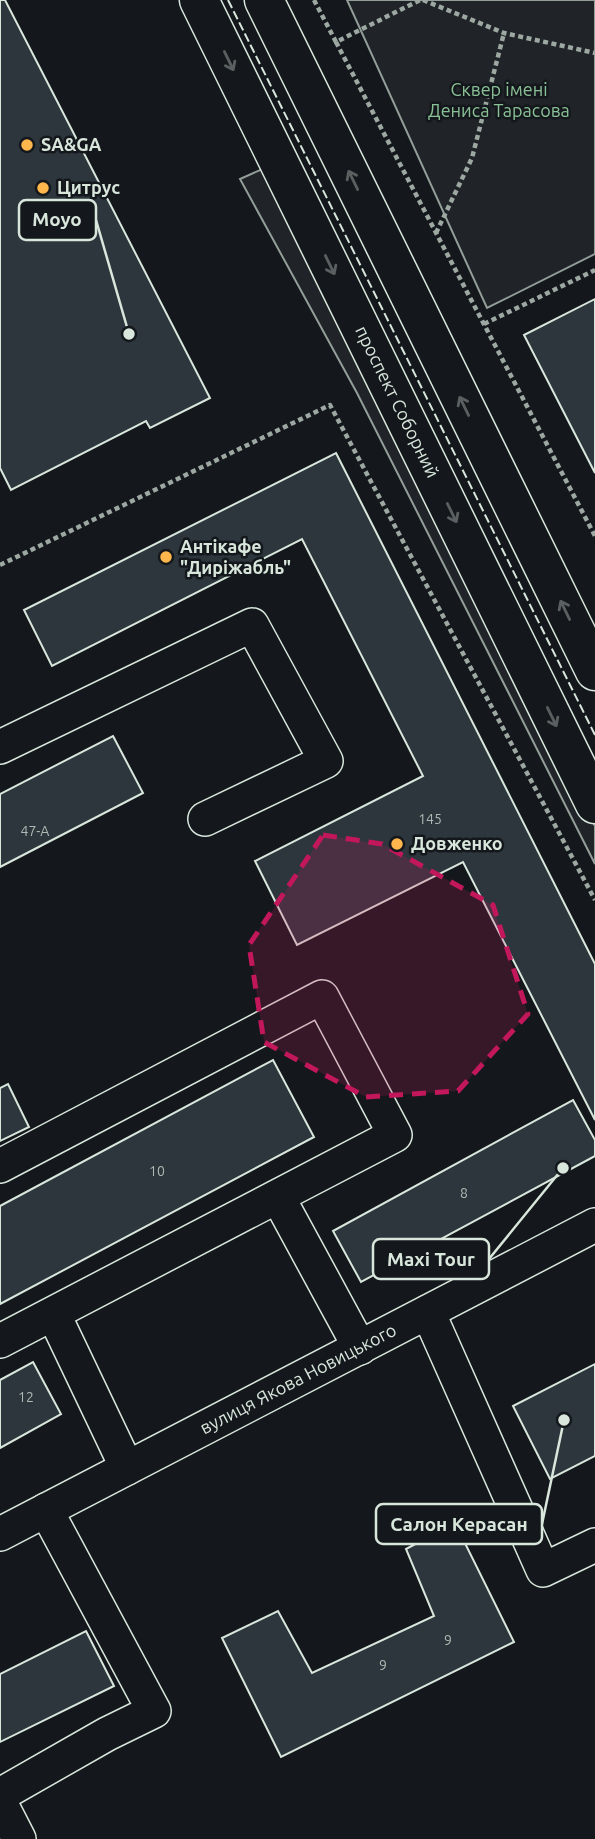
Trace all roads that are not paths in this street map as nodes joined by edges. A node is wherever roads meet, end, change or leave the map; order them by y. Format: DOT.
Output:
graph roads {
  1 [pos="199,0"];
  2 [pos="264,0"];
  3 [pos="595,671"];
  4 [pos="0,747"];
  5 [pos="595,804"];
  6 [pos="205,819"];
  7 [pos="0,1166"];
  8 [pos="278,1197"];
  9 [pos="595,1225"];
  10 [pos="428,1312"];
  11 [pos="54,1315"];
  12 [pos="0,1341"];
  13 [pos="359,1348"];
  14 [pos="127,1468"];
  15 [pos="46,1510"];
  16 [pos="0,1534"];
  17 [pos="595,1545"];
  18 [pos="0,1795"];
  19 [pos="0,1802"];
  20 [pos="19,1839"];
  1 -- 5 [label="main road, проспект Соборний, one-way"];
  3 -- 2 [label="main road, one-way"];
  4 -- 6 [label="street"];
  7 -- 8 [label="street"];
  8 -- 11 [label="street"];
  8 -- 13 [label="street"];
  9 -- 10 [label="street, вулиця Якова Новицького"];
  10 -- 13 [label="street, вулиця Якова Новицького"];
  10 -- 17 [label="street"];
  11 -- 12 [label="street"];
  11 -- 14 [label="street"];
  13 -- 14 [label="street, вулиця Якова Новицького"];
  14 -- 15 [label="street, вулиця Якова Новицького"];
  15 -- 16 [label="street, вулиця Якова Новицького"];
  15 -- 18 [label="street"];
  19 -- 20 [label="street"];
}
